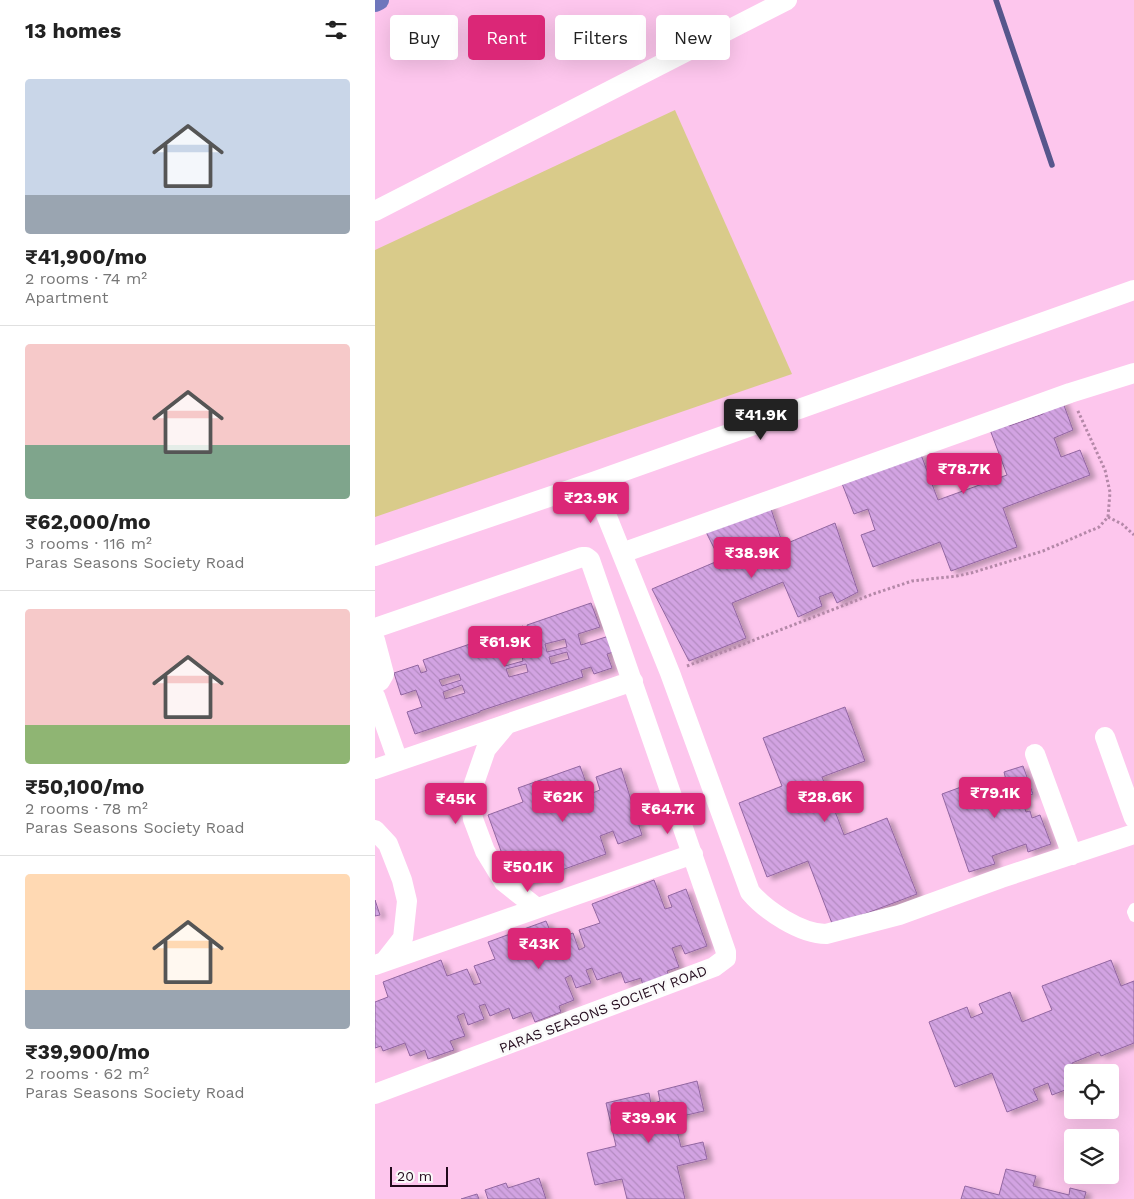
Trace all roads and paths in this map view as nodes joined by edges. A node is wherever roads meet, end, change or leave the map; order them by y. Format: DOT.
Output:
graph roads {
  1 [pos="787,0"];
  2 [pos="375,211"];
  3 [pos="1133,293"];
  4 [pos="1134,374"];
  5 [pos="1070,393"];
  6 [pos="593,482"];
  7 [pos="1108,517"];
  8 [pos="1134,535"];
  9 [pos="622,553"];
  10 [pos="375,556"];
  11 [pos="375,628"];
  12 [pos="375,640"];
  13 [pos="670,672"];
  14 [pos="633,681"];
  15 [pos="375,684"];
  16 [pos="375,696"];
  17 [pos="507,724"];
  18 [pos="1105,737"];
  19 [pos="1035,754"];
  20 [pos="397,761"];
  21 [pos="375,769"];
  22 [pos="1134,818"];
  23 [pos="375,830"];
  24 [pos="1134,834"];
  25 [pos="693,854"];
  26 [pos="1072,854"];
  27 [pos="537,908"];
  28 [pos="1134,908"];
  29 [pos="1134,917"];
  30 [pos="380,963"];
  31 [pos="375,1094"];
  1 -- 2 [label="street"];
  3 -- 6 [label="street"];
  4 -- 5 [label="street"];
  5 -- 7 [label="path"];
  5 -- 9 [label="street"];
  6 -- 9 [label="street"];
  6 -- 10 [label="street"];
  7 -- 8 [label="path"];
  7 -- 13 [label="path"];
  9 -- 13 [label="street"];
  11 -- 14 [label="street, PARAS SEASONS SOCIETY ROAD"];
  12 -- 15 [label="street"];
  13 -- 26 [label="street"];
  14 -- 17 [label="street"];
  14 -- 25 [label="street, PARAS SEASONS SOCIETY ROAD"];
  16 -- 20 [label="street"];
  17 -- 20 [label="street"];
  17 -- 27 [label="street"];
  18 -- 22 [label="street"];
  19 -- 26 [label="street"];
  20 -- 21 [label="street"];
  23 -- 30 [label="street"];
  24 -- 26 [label="street"];
  25 -- 27 [label="street"];
  25 -- 31 [label="street, PARAS SEASONS SOCIETY ROAD"];
  27 -- 30 [label="street"];
  28 -- 29 [label="lane"];
}
